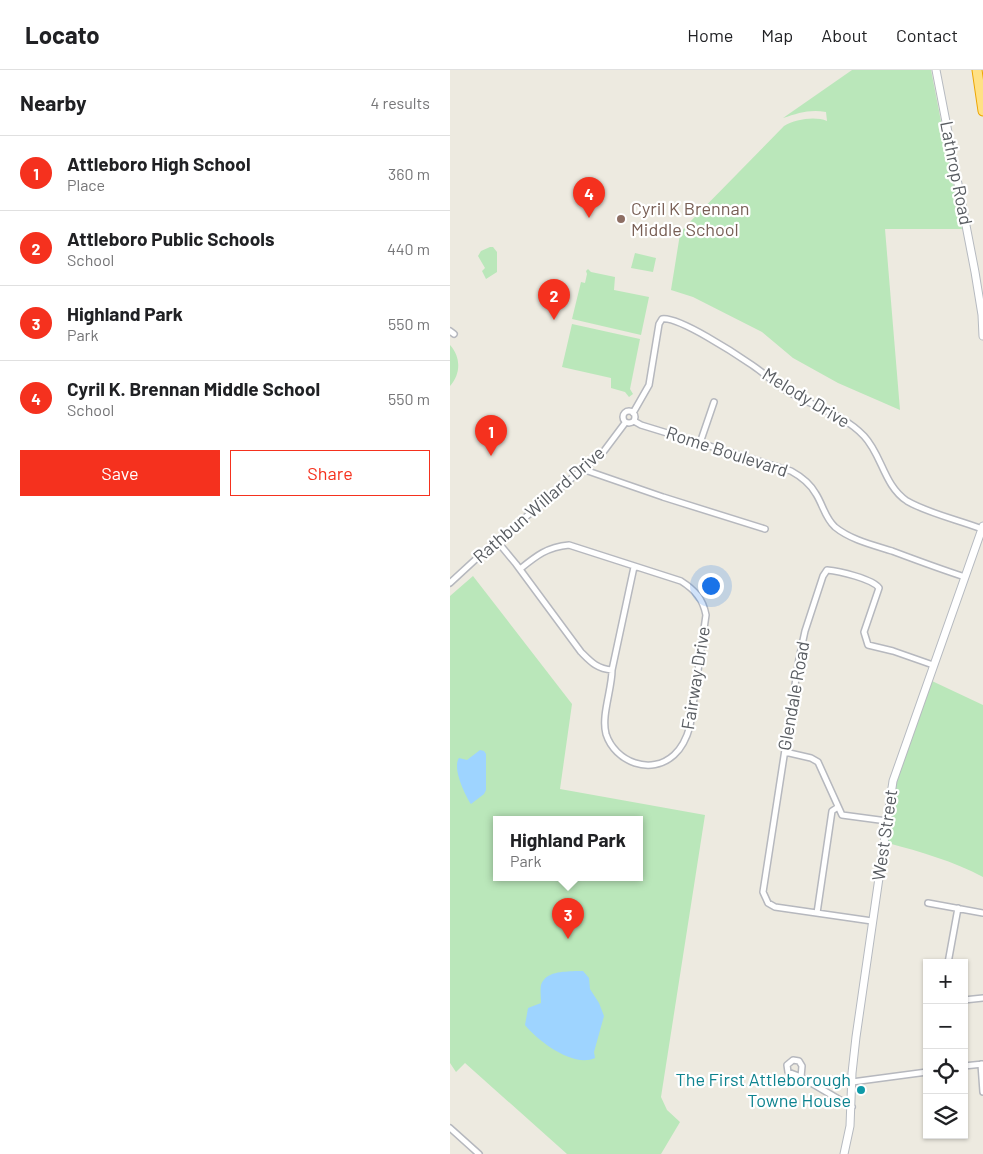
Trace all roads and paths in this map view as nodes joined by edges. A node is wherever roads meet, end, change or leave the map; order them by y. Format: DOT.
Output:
graph roads {
  1 [pos="936,70"];
  2 [pos="977,70"];
  3 [pos="983,111"];
  4 [pos="983,336"];
  5 [pos="714,402"];
  6 [pos="633,413"];
  7 [pos="634,421"];
  8 [pos="625,423"];
  9 [pos="700,443"];
  10 [pos="582,469"];
  11 [pos="982,528"];
  12 [pos="765,529"];
  13 [pos="496,542"];
  14 [pos="634,567"];
  15 [pos="520,569"];
  16 [pos="965,577"];
  17 [pos="450,583"];
  18 [pos="933,665"];
  19 [pos="612,670"];
  20 [pos="785,752"];
  21 [pos="838,807"];
  22 [pos="887,821"];
  23 [pos="928,903"];
  24 [pos="958,908"];
  25 [pos="816,912"];
  26 [pos="983,912"];
  27 [pos="872,921"];
  28 [pos="949,959"];
  29 [pos="983,998"];
  30 [pos="968,1000"];
  31 [pos="982,1064"];
  32 [pos="968,1066"];
  33 [pos="923,1073"];
  34 [pos="801,1077"];
  35 [pos="852,1082"];
  36 [pos="983,1092"];
  37 [pos="852,1107"];
  38 [pos="450,1128"];
  39 [pos="479,1154"];
  40 [pos="844,1154"];
  1 -- 4 [label="main road, Lathrop Road"];
  2 -- 3 [label="highway"];
  5 -- 9 [label="street"];
  6 -- 7 [label="street"];
  6 -- 8 [label="street, Rathbun Willard Drive"];
  6 -- 11 [label="street, Melody Drive"];
  7 -- 8 [label="street"];
  7 -- 9 [label="street, Rome Boulevard"];
  8 -- 10 [label="street, Rathbun Willard Drive"];
  9 -- 16 [label="street, Rome Boulevard"];
  10 -- 12 [label="street"];
  10 -- 13 [label="street, Rathbun Willard Drive"];
  11 -- 16 [label="main road, West Street"];
  13 -- 15 [label="street"];
  13 -- 17 [label="street, Rathbun Willard Drive"];
  14 -- 15 [label="street, Fairway Drive"];
  14 -- 19 [label="street, Fairway Drive"];
  14 -- 19 [label="street, Fairway Drive"];
  15 -- 19 [label="street"];
  16 -- 18 [label="main road, West Street"];
  18 -- 20 [label="street, Glendale Road"];
  18 -- 22 [label="main road, West Street"];
  20 -- 21 [label="street"];
  20 -- 25 [label="street, Glendale Road"];
  21 -- 22 [label="street"];
  21 -- 25 [label="street"];
  22 -- 27 [label="main road, West Street"];
  23 -- 24 [label="street"];
  24 -- 26 [label="street"];
  24 -- 28 [label="street"];
  25 -- 27 [label="street, Glendale Road"];
  27 -- 35 [label="main road, West Street"];
  29 -- 30 [label="street"];
  31 -- 32 [label="street"];
  31 -- 36 [label="street"];
  33 -- 35 [label="street"];
  34 -- 37 [label="street"];
  35 -- 37 [label="main road, West Street"];
  37 -- 40 [label="main road, West Street"];
  38 -- 39 [label="street"];
}
